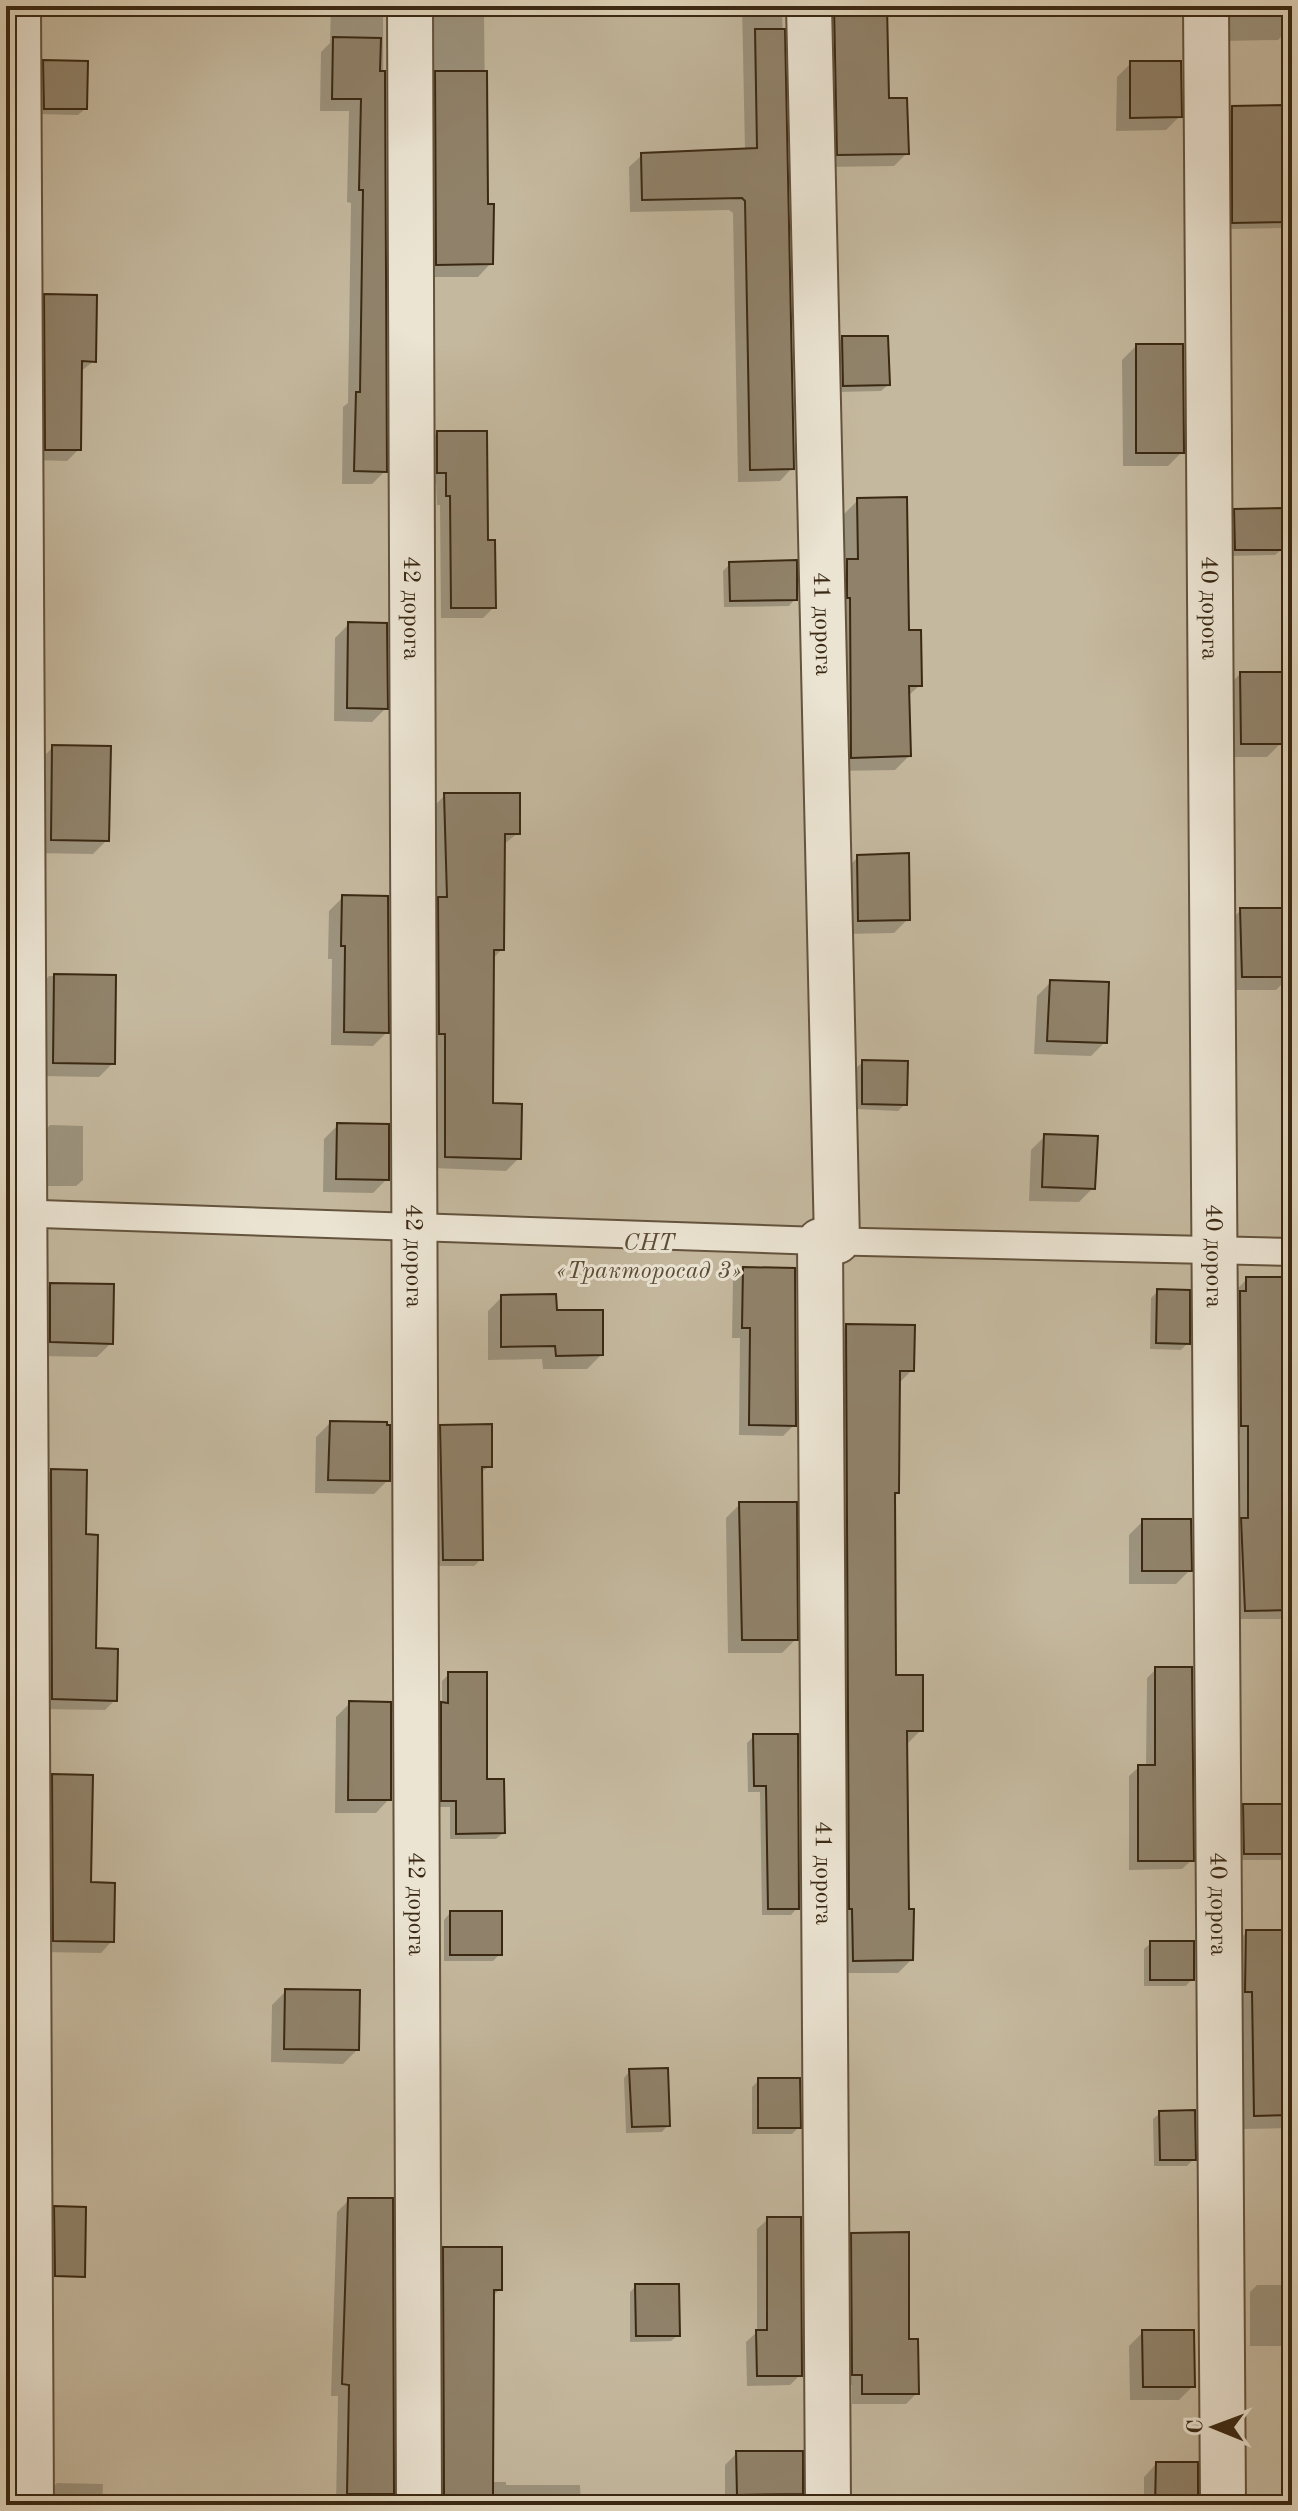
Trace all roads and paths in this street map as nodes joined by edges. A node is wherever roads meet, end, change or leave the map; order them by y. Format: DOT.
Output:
graph roads {
  1 [pos="18,6"];
  2 [pos="410,6"];
  3 [pos="809,6"];
  4 [pos="1206,6"];
  5 [pos="16,1213"];
  6 [pos="415,1228"];
  7 [pos="828,1241"];
  8 [pos="1215,1249"];
  9 [pos="1292,1252"];
  10 [pos="31,2505"];
  11 [pos="419,2505"];
  12 [pos="828,2505"];
  13 [pos="1223,2505"];
  1 -- 5 [label="street"];
  2 -- 6 [label="street, 42 дорога"];
  3 -- 7 [label="street, 41 дорога"];
  4 -- 8 [label="street, 40 дорога"];
  5 -- 6 [label="lane"];
  5 -- 10 [label="street"];
  6 -- 7 [label="lane"];
  6 -- 11 [label="street, 42 дорога"];
  7 -- 8 [label="lane"];
  7 -- 12 [label="street, 41 дорога"];
  8 -- 9 [label="lane"];
  8 -- 13 [label="street, 40 дорога"];
}
